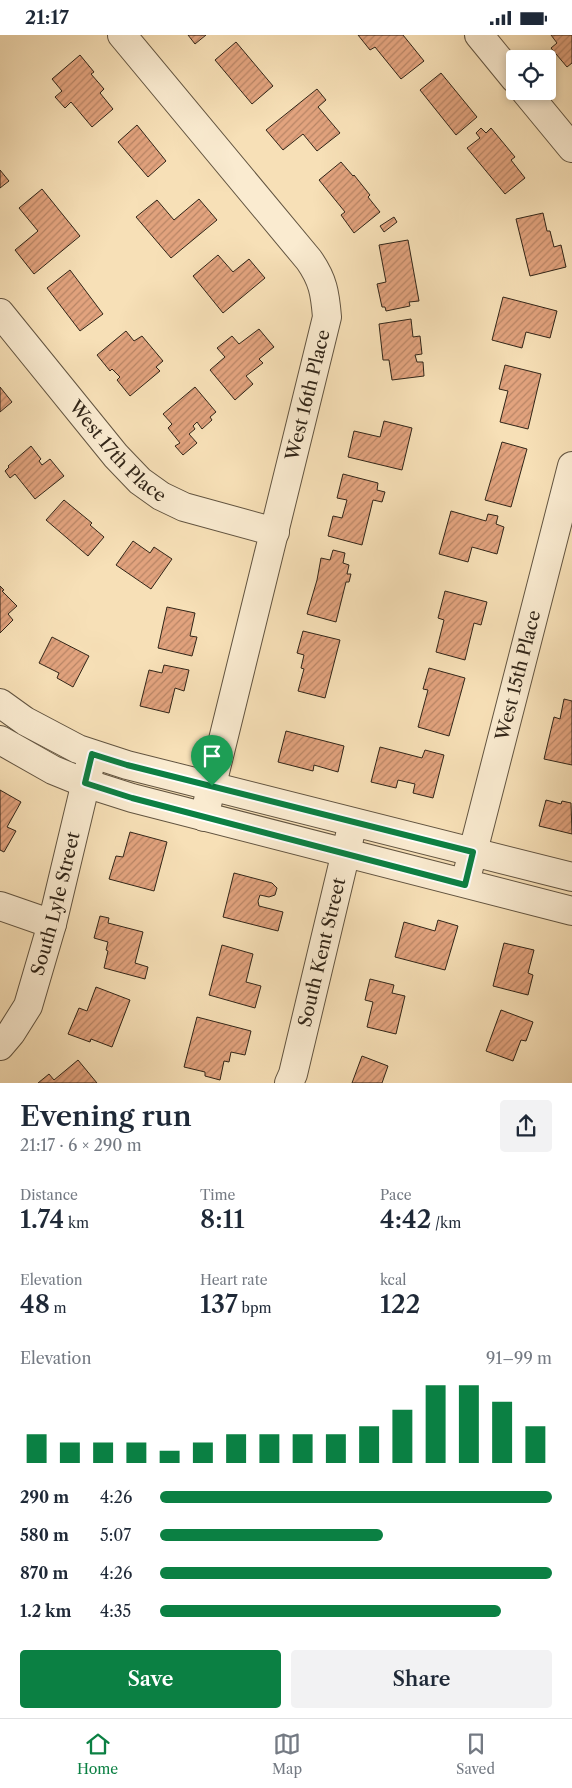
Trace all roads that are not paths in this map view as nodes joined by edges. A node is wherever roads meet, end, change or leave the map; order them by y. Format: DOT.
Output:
graph roads {
  1 [pos="122,35"];
  2 [pos="479,35"];
  3 [pos="506,68"];
  4 [pos="533,100"];
  5 [pos="572,147"];
  6 [pos="0,313"];
  7 [pos="572,466"];
  8 [pos="274,532"];
  9 [pos="0,703"];
  10 [pos="0,740"];
  11 [pos="92,754"];
  12 [pos="85,783"];
  13 [pos="212,786"];
  14 [pos="204,817"];
  15 [pos="353,822"];
  16 [pos="473,852"];
  17 [pos="346,853"];
  18 [pos="572,877"];
  19 [pos="465,885"];
  20 [pos="0,906"];
  21 [pos="572,911"];
  22 [pos="52,924"];
  23 [pos="0,1046"];
  24 [pos="289,1083"];
  1 -- 8 [label="street, West 16th Place"];
  2 -- 3 [label="street"];
  4 -- 5 [label="street"];
  6 -- 8 [label="street, West 17th Place"];
  7 -- 16 [label="street, West 15th Place"];
  8 -- 13 [label="street, West 16th Place"];
  9 -- 11 [label="street"];
  10 -- 12 [label="street"];
  11 -- 12 [label="street, South Lyle Street"];
  11 -- 13 [label="street"];
  12 -- 14 [label="street"];
  12 -- 22 [label="street, South Lyle Street"];
  13 -- 14 [label="street, West 16th Place"];
  13 -- 15 [label="street"];
  14 -- 17 [label="street"];
  15 -- 16 [label="street"];
  15 -- 17 [label="street, South Kent Street"];
  16 -- 18 [label="street"];
  16 -- 19 [label="street, West 15th Place"];
  17 -- 19 [label="street"];
  17 -- 24 [label="street, South Kent Street"];
  19 -- 21 [label="street"];
  20 -- 22 [label="street"];
  22 -- 23 [label="street, South Lyle Street"];
}
